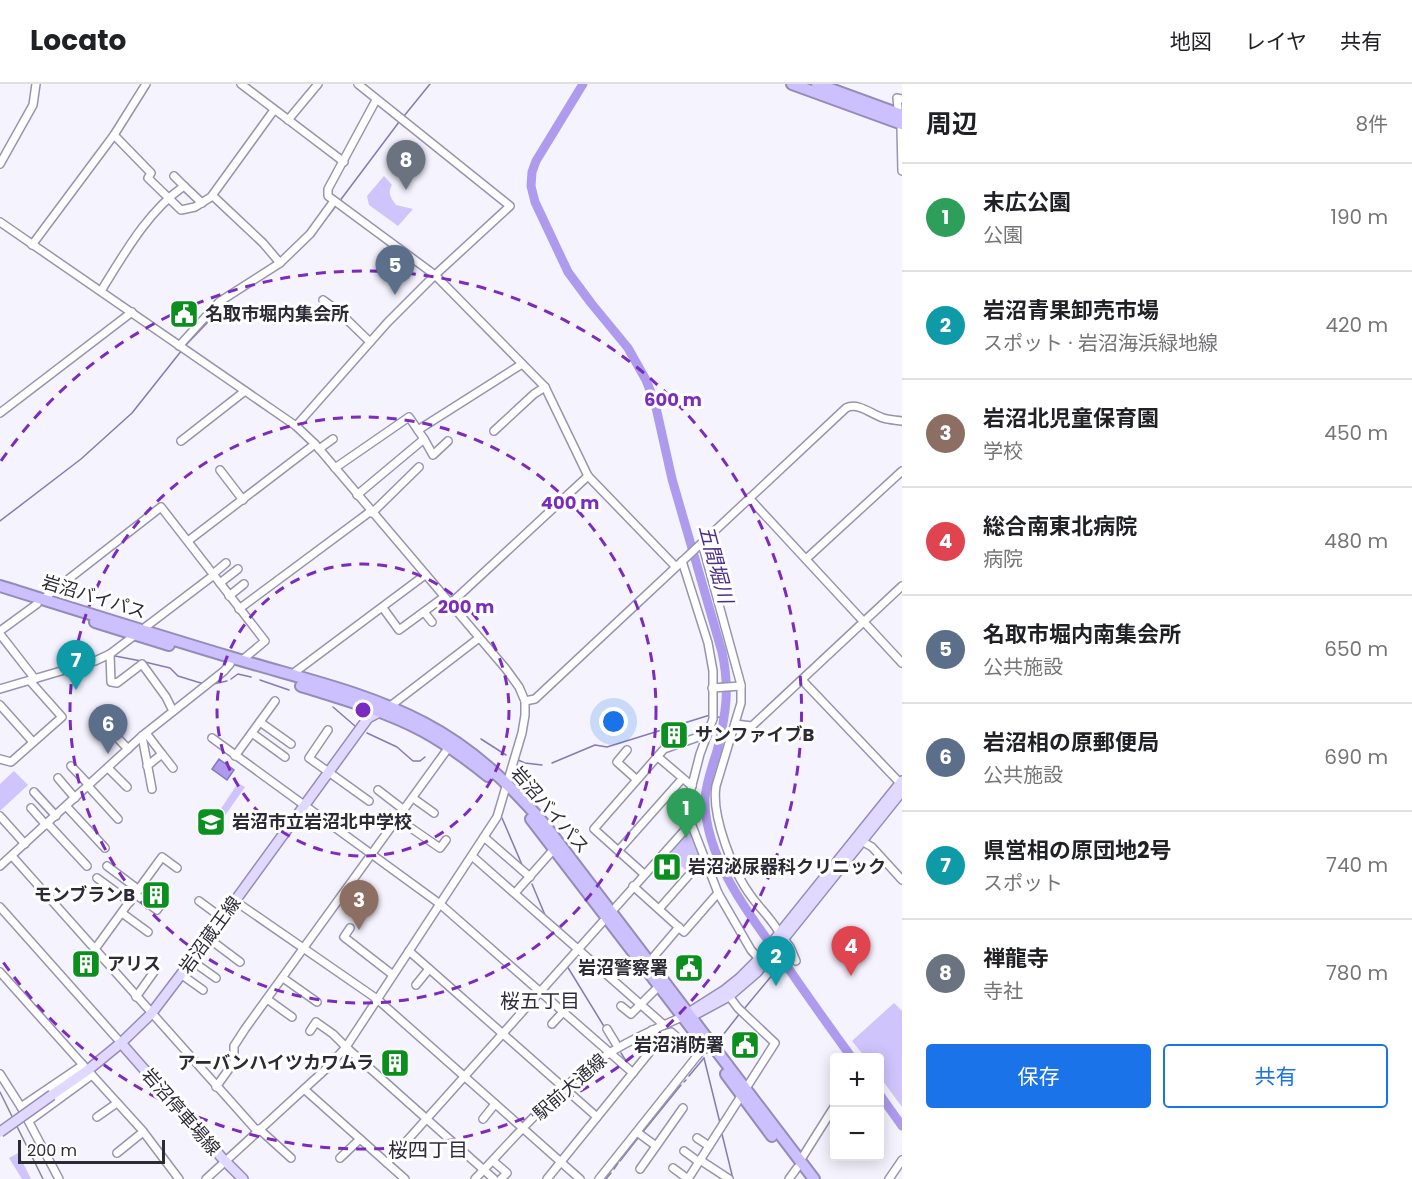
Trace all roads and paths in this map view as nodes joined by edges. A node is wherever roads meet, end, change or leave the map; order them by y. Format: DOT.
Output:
graph roads {
  1 [pos="36,84"];
  2 [pos="146,84"];
  3 [pos="241,84"];
  4 [pos="318,84"];
  5 [pos="357,84"];
  6 [pos="792,84"];
  7 [pos="817,84"];
  8 [pos="902,99"];
  9 [pos="376,100"];
  10 [pos="274,110"];
  11 [pos="900,111"];
  12 [pos="288,120"];
  13 [pos="902,127"];
  14 [pos="114,135"];
  15 [pos="902,140"];
  16 [pos="344,162"];
  17 [pos="0,164"];
  18 [pos="902,171"];
  19 [pos="174,176"];
  20 [pos="184,186"];
  21 [pos="213,196"];
  22 [pos="168,197"];
  23 [pos="202,203"];
  24 [pos="337,203"];
  25 [pos="0,222"];
  26 [pos="32,245"];
  27 [pos="280,263"];
  28 [pos="435,275"];
  29 [pos="101,291"];
  30 [pos="324,300"];
  31 [pos="132,312"];
  32 [pos="370,342"];
  33 [pos="181,347"];
  34 [pos="522,364"];
  35 [pos="545,387"];
  36 [pos="245,391"];
  37 [pos="0,413"];
  38 [pos="902,421"];
  39 [pos="296,426"];
  40 [pos="418,430"];
  41 [pos="494,431"];
  42 [pos="333,439"];
  43 [pos="424,439"];
  44 [pos="181,441"];
  45 [pos="448,441"];
  46 [pos="317,447"];
  47 [pos="419,467"];
  48 [pos="335,468"];
  49 [pos="220,470"];
  50 [pos="902,471"];
  51 [pos="588,476"];
  52 [pos="357,495"];
  53 [pos="749,498"];
  54 [pos="243,500"];
  55 [pos="372,512"];
  56 [pos="188,541"];
  57 [pos="701,544"];
  58 [pos="806,559"];
  59 [pos="683,560"];
  60 [pos="226,564"];
  61 [pos="675,566"];
  62 [pos="238,569"];
  63 [pos="213,574"];
  64 [pos="425,575"];
  65 [pos="220,583"];
  66 [pos="244,584"];
  67 [pos="0,586"];
  68 [pos="902,586"];
  69 [pos="0,592"];
  70 [pos="229,596"];
  71 [pos="444,597"];
  72 [pos="40,601"];
  73 [pos="450,604"];
  74 [pos="383,608"];
  75 [pos="239,609"];
  76 [pos="424,612"];
  77 [pos="432,622"];
  78 [pos="864,622"];
  79 [pos="140,632"];
  80 [pos="0,633"];
  81 [pos="479,638"];
  82 [pos="110,654"];
  83 [pos="235,662"];
  84 [pos="902,663"];
  85 [pos="291,675"];
  86 [pos="32,680"];
  87 [pos="802,680"];
  88 [pos="740,686"];
  89 [pos="714,688"];
  90 [pos="0,689"];
  91 [pos="275,701"];
  92 [pos="525,701"];
  93 [pos="0,705"];
  94 [pos="384,709"];
  95 [pos="173,711"];
  96 [pos="260,722"];
  97 [pos="735,724"];
  98 [pos="110,730"];
  99 [pos="328,730"];
  100 [pos="252,733"];
  101 [pos="144,734"];
  102 [pos="706,737"];
  103 [pos="212,738"];
  104 [pos="33,742"];
  105 [pos="291,744"];
  106 [pos="449,747"];
  107 [pos="128,749"];
  108 [pos="627,750"];
  109 [pos="162,754"];
  110 [pos="236,756"];
  111 [pos="285,757"];
  112 [pos="658,757"];
  113 [pos="0,759"];
  114 [pos="71,766"];
  115 [pos="147,766"];
  116 [pos="108,768"];
  117 [pos="173,768"];
  118 [pos="329,773"];
  119 [pos="58,778"];
  120 [pos="636,779"];
  121 [pos="682,779"];
  122 [pos="901,785"];
  123 [pos="88,786"];
  124 [pos="506,786"];
  125 [pos="692,786"];
  126 [pos="127,787"];
  127 [pos="152,789"];
  128 [pos="378,790"];
  129 [pos="34,792"];
  130 [pos="75,798"];
  131 [pos="413,798"];
  132 [pos="369,801"];
  133 [pos="66,806"];
  134 [pos="305,806"];
  135 [pos="31,808"];
  136 [pos="404,810"];
  137 [pos="434,813"];
  138 [pos="0,816"];
  139 [pos="56,816"];
  140 [pos="118,819"];
  141 [pos="398,819"];
  142 [pos="691,823"];
  143 [pos="47,825"];
  144 [pos="484,837"];
  145 [pos="446,840"];
  146 [pos="859,840"];
  147 [pos="26,844"];
  148 [pos="105,848"];
  149 [pos="554,849"];
  150 [pos="619,850"];
  151 [pos="373,855"];
  152 [pos="12,856"];
  153 [pos="472,856"];
  154 [pos="704,858"];
  155 [pos="0,866"];
  156 [pos="87,866"];
  157 [pos="107,866"];
  158 [pos="177,868"];
  159 [pos="644,874"];
  160 [pos="530,877"];
  161 [pos="97,878"];
  162 [pos="902,880"];
  163 [pos="633,886"];
  164 [pos="137,892"];
  165 [pos="515,893"];
  166 [pos="718,894"];
  167 [pos="199,901"];
  168 [pos="236,901"];
  169 [pos="130,902"];
  170 [pos="161,904"];
  171 [pos="440,904"];
  172 [pos="0,907"];
  173 [pos="659,909"];
  174 [pos="122,913"];
  175 [pos="609,914"];
  176 [pos="222,918"];
  177 [pos="679,927"];
  178 [pos="350,928"];
  179 [pos="148,932"];
  180 [pos="780,938"];
  181 [pos="208,939"];
  182 [pos="578,948"];
  183 [pos="95,949"];
  184 [pos="303,950"];
  185 [pos="409,951"];
  186 [pos="763,959"];
  187 [pos="192,961"];
  188 [pos="796,961"];
  189 [pos="240,962"];
  190 [pos="650,962"];
  191 [pos="156,969"];
  192 [pos="429,969"];
  193 [pos="0,972"];
  194 [pos="182,975"];
  195 [pos="393,975"];
  196 [pos="216,978"];
  197 [pos="283,978"];
  198 [pos="416,985"];
  199 [pos="659,986"];
  200 [pos="203,990"];
  201 [pos="539,992"];
  202 [pos="729,996"];
  203 [pos="136,997"];
  204 [pos="267,999"];
  205 [pos="377,999"];
  206 [pos="317,1002"];
  207 [pos="640,1004"];
  208 [pos="621,1006"];
  209 [pos="563,1012"];
  210 [pos="151,1014"];
  211 [pos="687,1015"];
  212 [pos="292,1017"];
  213 [pos="552,1024"];
  214 [pos="664,1025"];
  215 [pos="607,1029"];
  216 [pos="651,1030"];
  217 [pos="310,1031"];
  218 [pos="502,1034"];
  219 [pos="661,1038"];
  220 [pos="121,1043"];
  221 [pos="705,1046"];
  222 [pos="346,1047"];
  223 [pos="618,1047"];
  224 [pos="609,1053"];
  225 [pos="698,1055"];
  226 [pos="88,1070"];
  227 [pos="633,1073"];
  228 [pos="0,1074"];
  229 [pos="464,1077"];
  230 [pos="216,1087"];
  231 [pos="564,1088"];
  232 [pos="304,1089"];
  233 [pos="744,1092"];
  234 [pos="117,1103"];
  235 [pos="495,1104"];
  236 [pos="21,1107"];
  237 [pos="683,1108"];
  238 [pos="830,1113"];
  239 [pos="597,1117"];
  240 [pos="97,1118"];
  241 [pos="483,1119"];
  242 [pos="426,1120"];
  243 [pos="30,1121"];
  244 [pos="523,1129"];
  245 [pos="258,1130"];
  246 [pos="0,1132"];
  247 [pos="143,1132"];
  248 [pos="637,1132"];
  249 [pos="697,1138"];
  250 [pos="360,1139"];
  251 [pos="656,1146"];
  252 [pos="709,1146"];
  253 [pos="684,1151"];
  254 [pos="117,1153"];
  255 [pos="291,1158"];
  256 [pos="340,1158"];
  257 [pos="902,1160"];
  258 [pos="493,1161"];
  259 [pos="700,1161"];
  260 [pos="226,1162"];
  261 [pos="561,1162"];
  262 [pos="387,1163"];
  263 [pos="798,1165"];
  264 [pos="673,1168"];
  265 [pos="640,1169"];
  266 [pos="484,1170"];
  267 [pos="724,1178"];
  268 [pos="59,1179"];
  269 [pos="179,1179"];
  270 [pos="206,1179"];
  271 [pos="243,1179"];
  272 [pos="405,1179"];
  273 [pos="475,1179"];
  274 [pos="494,1179"];
  275 [pos="501,1179"];
  276 [pos="547,1179"];
  277 [pos="580,1179"];
  278 [pos="600,1179"];
  279 [pos="688,1179"];
  280 [pos="789,1179"];
  281 [pos="805,1179"];
  282 [pos="814,1179"];
  283 [pos="890,1179"];
  1 -- 17 [label="street"];
  2 -- 14 [label="street"];
  3 -- 10 [label="street"];
  4 -- 12 [label="street"];
  5 -- 9 [label="street"];
  6 -- 13 [label="highway"];
  7 -- 11 [label="highway"];
  8 -- 11 [label="street"];
  9 -- 16 [label="street"];
  9 -- 28 [label="street"];
  10 -- 12 [label="street"];
  10 -- 21 [label="street"];
  12 -- 16 [label="street"];
  13 -- 15 [label="street"];
  14 -- 22 [label="street"];
  14 -- 26 [label="street"];
  15 -- 18 [label="street"];
  16 -- 24 [label="street"];
  19 -- 20 [label="street"];
  20 -- 22 [label="street"];
  20 -- 23 [label="street"];
  21 -- 23 [label="street"];
  21 -- 27 [label="street"];
  22 -- 23 [label="street"];
  22 -- 29 [label="street"];
  24 -- 27 [label="street"];
  24 -- 28 [label="street"];
  25 -- 26 [label="street"];
  26 -- 29 [label="street"];
  27 -- 33 [label="street"];
  28 -- 32 [label="street"];
  28 -- 34 [label="street"];
  29 -- 31 [label="street"];
  30 -- 32 [label="street"];
  31 -- 33 [label="street"];
  31 -- 37 [label="street"];
  32 -- 39 [label="street"];
  33 -- 36 [label="street"];
  34 -- 35 [label="street"];
  34 -- 40 [label="street"];
  35 -- 41 [label="street"];
  35 -- 51 [label="street"];
  36 -- 39 [label="street"];
  36 -- 44 [label="street"];
  38 -- 53 [label="street"];
  39 -- 46 [label="street"];
  40 -- 43 [label="street"];
  40 -- 48 [label="street"];
  42 -- 46 [label="street"];
  43 -- 45 [label="street"];
  43 -- 52 [label="street"];
  46 -- 48 [label="street"];
  46 -- 54 [label="street"];
  47 -- 55 [label="street"];
  48 -- 52 [label="street"];
  49 -- 54 [label="street"];
  50 -- 58 [label="street"];
  51 -- 61 [label="street"];
  51 -- 73 [label="street"];
  52 -- 55 [label="street"];
  53 -- 57 [label="street"];
  53 -- 58 [label="street"];
  54 -- 56 [label="street"];
  55 -- 64 [label="street"];
  55 -- 75 [label="street"];
  56 -- 63 [label="street"];
  56 -- 72 [label="street"];
  57 -- 59 [label="street"];
  57 -- 88 [label="street"];
  58 -- 78 [label="street"];
  59 -- 61 [label="street"];
  59 -- 89 [label="street"];
  60 -- 63 [label="street"];
  61 -- 92 [label="street"];
  62 -- 65 [label="street"];
  63 -- 65 [label="street"];
  63 -- 79 [label="street"];
  64 -- 71 [label="street"];
  64 -- 74 [label="street"];
  65 -- 70 [label="street"];
  66 -- 70 [label="street"];
  67 -- 72 [label="highway, 岩沼バイパス"];
  68 -- 78 [label="street"];
  69 -- 72 [label="highway, 岩沼バイパス"];
  70 -- 75 [label="street"];
  71 -- 73 [label="street"];
  71 -- 76 [label="street"];
  72 -- 79 [label="highway, 岩沼バイパス"];
  72 -- 80 [label="street"];
  73 -- 81 [label="street"];
  74 -- 76 [label="street"];
  74 -- 85 [label="street"];
  75 -- 83 [label="street"];
  76 -- 77 [label="street"];
  78 -- 84 [label="street"];
  78 -- 87 [label="street"];
  79 -- 82 [label="street"];
  79 -- 83 [label="highway, 岩沼バイパス"];
  80 -- 86 [label="street"];
  81 -- 92 [label="street"];
  81 -- 94 [label="street"];
  82 -- 86 [label="street"];
  82 -- 95 [label="street"];
  83 -- 85 [label="highway, 岩沼バイパス"];
  83 -- 94 [label="highway, 岩沼バイパス"];
  83 -- 95 [label="street"];
  85 -- 94 [label="highway, 岩沼バイパス"];
  86 -- 90 [label="street"];
  86 -- 104 [label="street"];
  87 -- 97 [label="street"];
  87 -- 122 [label="street"];
  88 -- 89 [label="street"];
  88 -- 97 [label="street"];
  89 -- 102 [label="street"];
  91 -- 96 [label="street"];
  92 -- 124 [label="street"];
  93 -- 104 [label="street"];
  94 -- 106 [label="highway, 岩沼バイパス"];
  94 -- 118 [label="main road, 岩沼蔵王線"];
  94 -- 124 [label="highway, 岩沼バイパス"];
  95 -- 101 [label="street"];
  96 -- 100 [label="street"];
  96 -- 105 [label="street"];
  97 -- 180 [label="street"];
  98 -- 107 [label="street"];
  99 -- 118 [label="street"];
  100 -- 110 [label="street"];
  100 -- 111 [label="street"];
  101 -- 107 [label="street"];
  101 -- 109 [label="street"];
  101 -- 115 [label="street"];
  102 -- 112 [label="street"];
  102 -- 125 [label="street"];
  103 -- 110 [label="street"];
  104 -- 113 [label="street"];
  106 -- 124 [label="highway, 岩沼バイパス"];
  106 -- 131 [label="street"];
  107 -- 116 [label="street"];
  108 -- 120 [label="street"];
  109 -- 115 [label="street"];
  109 -- 117 [label="street"];
  110 -- 134 [label="street"];
  112 -- 120 [label="street"];
  112 -- 121 [label="street"];
  114 -- 123 [label="street"];
  115 -- 127 [label="street"];
  116 -- 123 [label="street"];
  116 -- 126 [label="street"];
  118 -- 132 [label="street"];
  118 -- 134 [label="main road, 岩沼蔵王線"];
  119 -- 130 [label="street"];
  120 -- 150 [label="street"];
  121 -- 125 [label="street"];
  121 -- 150 [label="street"];
  122 -- 146 [label="main road"];
  123 -- 130 [label="street"];
  123 -- 140 [label="street"];
  124 -- 144 [label="street"];
  124 -- 149 [label="highway, 岩沼バイパス"];
  124 -- 175 [label="highway, 岩沼バイパス"];
  125 -- 142 [label="street"];
  128 -- 136 [label="street"];
  129 -- 139 [label="street"];
  130 -- 133 [label="street"];
  131 -- 136 [label="street"];
  131 -- 137 [label="street"];
  133 -- 139 [label="street"];
  133 -- 148 [label="street"];
  134 -- 151 [label="street"];
  134 -- 168 [label="main road, 岩沼蔵王線"];
  135 -- 143 [label="street"];
  136 -- 141 [label="street"];
  138 -- 147 [label="street"];
  139 -- 143 [label="street"];
  141 -- 145 [label="street"];
  141 -- 151 [label="street"];
  142 -- 154 [label="street"];
  142 -- 159 [label="street"];
  143 -- 147 [label="street"];
  143 -- 156 [label="street"];
  144 -- 153 [label="street"];
  144 -- 160 [label="street"];
  146 -- 162 [label="street"];
  146 -- 180 [label="main road"];
  147 -- 152 [label="street"];
  149 -- 160 [label="street"];
  149 -- 175 [label="highway, 岩沼バイパス"];
  150 -- 159 [label="street"];
  151 -- 171 [label="street"];
  151 -- 184 [label="street"];
  152 -- 155 [label="street"];
  152 -- 183 [label="street"];
  153 -- 165 [label="street"];
  153 -- 171 [label="street"];
  154 -- 166 [label="street"];
  154 -- 173 [label="street"];
  157 -- 164 [label="street"];
  158 -- 164 [label="street"];
  159 -- 163 [label="street"];
  160 -- 165 [label="street"];
  161 -- 169 [label="street"];
  163 -- 173 [label="street"];
  163 -- 175 [label="street"];
  164 -- 169 [label="street"];
  164 -- 170 [label="street"];
  165 -- 182 [label="street"];
  166 -- 177 [label="street"];
  166 -- 186 [label="street"];
  167 -- 176 [label="street"];
  168 -- 176 [label="main road, 岩沼蔵王線"];
  168 -- 184 [label="street"];
  169 -- 174 [label="street"];
  171 -- 185 [label="street"];
  171 -- 201 [label="street"];
  172 -- 220 [label="street"];
  173 -- 177 [label="street"];
  174 -- 179 [label="street"];
  174 -- 183 [label="street"];
  175 -- 182 [label="street"];
  175 -- 190 [label="highway, 岩沼バイパス"];
  175 -- 199 [label="highway, 岩沼バイパス"];
  176 -- 181 [label="main road, 岩沼蔵王線"];
  177 -- 190 [label="street"];
  178 -- 195 [label="street"];
  180 -- 186 [label="main road"];
  180 -- 188 [label="street"];
  181 -- 187 [label="main road, 岩沼蔵王線"];
  181 -- 189 [label="street"];
  182 -- 201 [label="street"];
  182 -- 207 [label="street"];
  183 -- 203 [label="street"];
  184 -- 197 [label="street"];
  184 -- 205 [label="street"];
  185 -- 192 [label="street"];
  185 -- 195 [label="street"];
  186 -- 202 [label="main road"];
  186 -- 211 [label="main road"];
  187 -- 194 [label="main road, 岩沼蔵王線"];
  187 -- 196 [label="street"];
  190 -- 211 [label="highway, 岩沼バイパス"];
  191 -- 203 [label="street"];
  192 -- 198 [label="street"];
  192 -- 218 [label="street"];
  193 -- 226 [label="street"];
  194 -- 200 [label="street"];
  194 -- 210 [label="main road, 岩沼蔵王線"];
  195 -- 205 [label="street"];
  197 -- 204 [label="street"];
  197 -- 206 [label="street"];
  199 -- 207 [label="street"];
  199 -- 211 [label="highway, 岩沼バイパス"];
  201 -- 209 [label="street"];
  201 -- 218 [label="street"];
  202 -- 211 [label="main road"];
  202 -- 233 [label="street"];
  203 -- 210 [label="street"];
  204 -- 212 [label="street"];
  204 -- 230 [label="street"];
  205 -- 222 [label="street"];
  205 -- 229 [label="street"];
  207 -- 208 [label="street"];
  207 -- 214 [label="street"];
  209 -- 213 [label="street"];
  209 -- 224 [label="street"];
  210 -- 220 [label="main road, 岩沼蔵王線"];
  210 -- 230 [label="street"];
  211 -- 214 [label="street, 駅前大通線"];
  211 -- 221 [label="highway, 岩沼バイパス"];
  211 -- 233 [label="highway, 岩沼バイパス"];
  214 -- 216 [label="street, 駅前大通線"];
  215 -- 223 [label="street"];
  216 -- 219 [label="street"];
  216 -- 223 [label="street, 駅前大通線"];
  217 -- 222 [label="street"];
  218 -- 229 [label="street"];
  218 -- 231 [label="street"];
  219 -- 225 [label="street"];
  219 -- 227 [label="street"];
  220 -- 226 [label="main road, 岩沼蔵王線"];
  220 -- 260 [label="main road, 岩沼停車場線"];
  221 -- 225 [label="street"];
  221 -- 233 [label="highway, 岩沼バイパス"];
  222 -- 232 [label="street"];
  222 -- 242 [label="street"];
  223 -- 224 [label="street, 駅前大通線"];
  224 -- 227 [label="street"];
  224 -- 231 [label="street, 駅前大通線"];
  225 -- 248 [label="street"];
  226 -- 234 [label="street"];
  226 -- 236 [label="street"];
  226 -- 243 [label="street"];
  226 -- 246 [label="main road, 岩沼蔵王線, bridge"];
  227 -- 239 [label="street"];
  228 -- 236 [label="street"];
  229 -- 235 [label="street"];
  229 -- 242 [label="street"];
  230 -- 245 [label="street"];
  231 -- 239 [label="street"];
  231 -- 244 [label="street, 駅前大通線"];
  232 -- 245 [label="street"];
  232 -- 250 [label="street"];
  233 -- 252 [label="street"];
  233 -- 263 [label="highway, 岩沼バイパス"];
  234 -- 240 [label="street"];
  234 -- 247 [label="street"];
  235 -- 241 [label="street"];
  235 -- 244 [label="street"];
  236 -- 243 [label="street"];
  237 -- 251 [label="street"];
  238 -- 263 [label="street"];
  239 -- 261 [label="street"];
  242 -- 262 [label="street"];
  242 -- 266 [label="street"];
  243 -- 268 [label="street"];
  244 -- 258 [label="street, 駅前大通線"];
  244 -- 261 [label="street"];
  245 -- 255 [label="street"];
  245 -- 260 [label="street"];
  247 -- 254 [label="street"];
  247 -- 269 [label="street"];
  248 -- 251 [label="street"];
  248 -- 278 [label="street"];
  249 -- 252 [label="street"];
  250 -- 256 [label="street"];
  250 -- 262 [label="street"];
  251 -- 265 [label="street"];
  252 -- 259 [label="street"];
  253 -- 259 [label="street"];
  257 -- 283 [label="street"];
  258 -- 266 [label="street, 駅前大通線"];
  258 -- 275 [label="street"];
  259 -- 267 [label="street"];
  259 -- 279 [label="street"];
  260 -- 270 [label="street"];
  260 -- 271 [label="main road, 岩沼停車場線"];
  261 -- 276 [label="street"];
  261 -- 277 [label="street"];
  262 -- 272 [label="street"];
  263 -- 280 [label="street"];
  263 -- 281 [label="highway, 岩沼バイパス"];
  263 -- 282 [label="highway, 岩沼バイパス"];
  264 -- 279 [label="street"];
  266 -- 273 [label="street, 駅前大通線"];
  266 -- 274 [label="street"];
}
